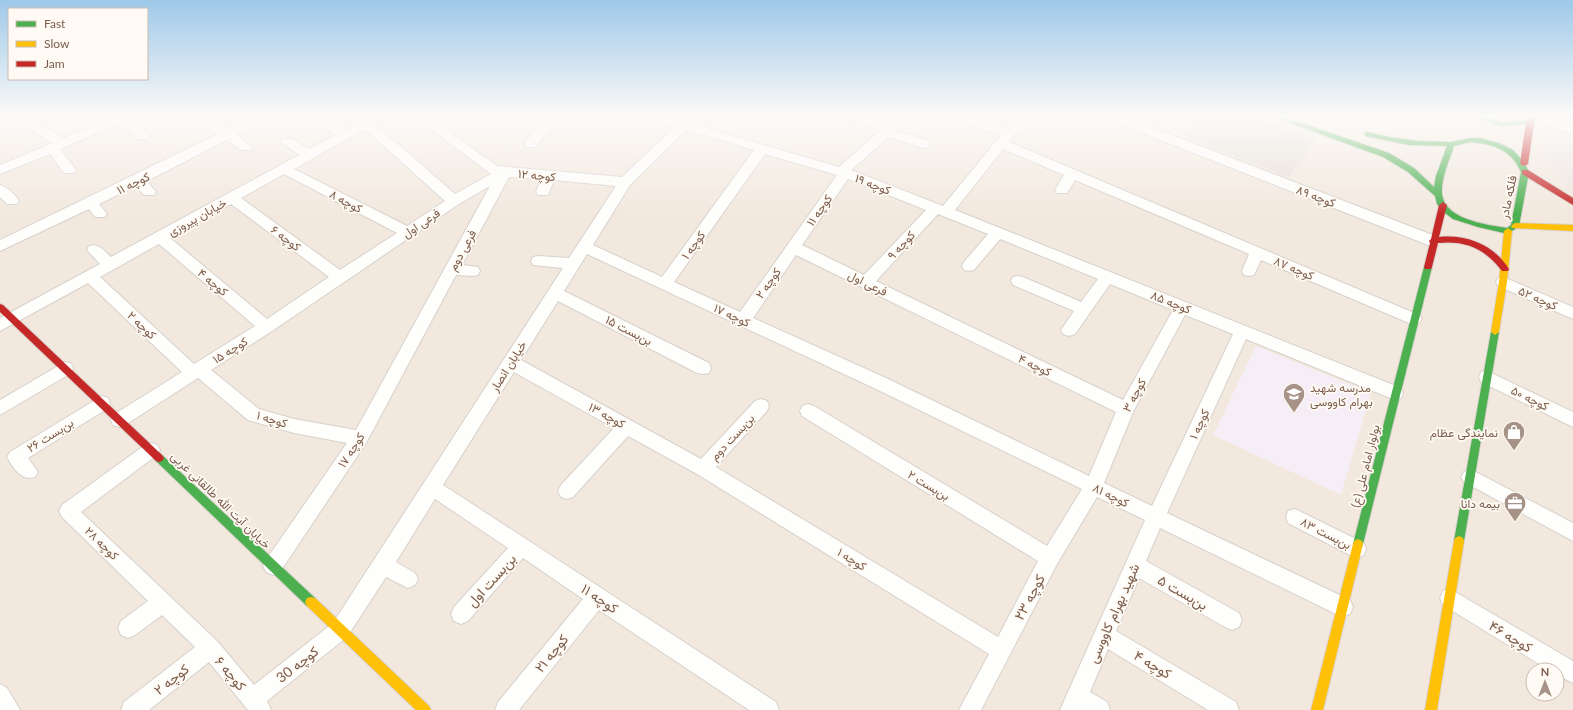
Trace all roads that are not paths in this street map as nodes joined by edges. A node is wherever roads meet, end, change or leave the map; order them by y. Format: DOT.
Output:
graph roads {
  1 [pos="50,149"];
  2 [pos="59,149"];
  3 [pos="200,149"];
  4 [pos="299,149"];
  5 [pos="320,149"];
  6 [pos="395,149"];
  7 [pos="464,149"];
  8 [pos="659,149"];
  9 [pos="762,149"];
  10 [pos="869,149"];
  11 [pos="995,149"];
  12 [pos="1026,149"];
  13 [pos="1198,149"];
  14 [pos="1369,149"];
  15 [pos="1389,149"];
  16 [pos="1451,149"];
  17 [pos="1506,149"];
  18 [pos="1527,149"];
  19 [pos="309,155"];
  20 [pos="1386,155"];
  21 [pos="1525,168"];
  22 [pos="284,169"];
  23 [pos="0,170"];
  24 [pos="69,170"];
  25 [pos="504,172"];
  26 [pos="843,173"];
  27 [pos="1072,173"];
  28 [pos="549,176"];
  29 [pos="138,180"];
  30 [pos="625,182"];
  31 [pos="0,189"];
  32 [pos="1062,190"];
  33 [pos="149,192"];
  34 [pos="543,192"];
  35 [pos="1438,195"];
  36 [pos="232,198"];
  37 [pos="12,201"];
  38 [pos="454,201"];
  39 [pos="1573,202"];
  40 [pos="91,203"];
  41 [pos="1443,205"];
  42 [pos="941,210"];
  43 [pos="100,214"];
  44 [pos="1512,228"];
  45 [pos="1573,228"];
  46 [pos="407,232"];
  47 [pos="997,233"];
  48 [pos="160,237"];
  49 [pos="1433,242"];
  50 [pos="0,246"];
  51 [pos="584,247"];
  52 [pos="793,247"];
  53 [pos="94,250"];
  54 [pos="462,250"];
  55 [pos="477,252"];
  56 [pos="1257,252"];
  57 [pos="538,261"];
  58 [pos="110,264"];
  59 [pos="573,264"];
  60 [pos="969,266"];
  61 [pos="451,269"];
  62 [pos="473,271"];
  63 [pos="1249,271"];
  64 [pos="1504,275"];
  65 [pos="90,276"];
  66 [pos="1107,277"];
  67 [pos="340,278"];
  68 [pos="1018,281"];
  69 [pos="866,282"];
  70 [pos="665,284"];
  71 [pos="555,293"];
  72 [pos="0,306"];
  73 [pos="1182,307"];
  74 [pos="1084,309"];
  75 [pos="1573,313"];
  76 [pos="1414,319"];
  77 [pos="743,320"];
  78 [pos="943,320"];
  79 [pos="7,322"];
  80 [pos="266,328"];
  81 [pos="420,328"];
  82 [pos="1068,330"];
  83 [pos="1242,331"];
  84 [pos="510,362"];
  85 [pos="65,368"];
  86 [pos="703,368"];
  87 [pos="196,371"];
  88 [pos="1487,377"];
  89 [pos="880,383"];
  90 [pos="1395,393"];
  91 [pos="102,403"];
  92 [pos="761,406"];
  93 [pos="0,408"];
  94 [pos="1126,409"];
  95 [pos="808,411"];
  96 [pos="119,420"];
  97 [pos="1573,420"];
  98 [pos="626,426"];
  99 [pos="360,438"];
  100 [pos="151,450"];
  101 [pos="703,469"];
  102 [pos="29,472"];
  103 [pos="1470,477"];
  104 [pos="1094,486"];
  105 [pos="431,487"];
  106 [pos="567,491"];
  107 [pos="1156,516"];
  108 [pos="1296,518"];
  109 [pos="1573,533"];
  110 [pos="521,547"];
  111 [pos="1357,549"];
  112 [pos="1050,558"];
  113 [pos="383,565"];
  114 [pos="1134,565"];
  115 [pos="273,566"];
  116 [pos="408,579"];
  117 [pos="597,597"];
  118 [pos="1450,598"];
  119 [pos="163,602"];
  120 [pos="1343,607"];
  121 [pos="461,614"];
  122 [pos="1232,620"];
  123 [pos="128,628"];
  124 [pos="340,630"];
  125 [pos="1104,634"];
  126 [pos="210,648"];
  127 [pos="1001,650"];
  128 [pos="1573,673"];
  129 [pos="0,695"];
  130 [pos="1074,703"];
  131 [pos="256,704"];
  132 [pos="9,710"];
  133 [pos="132,710"];
  134 [pos="424,710"];
  135 [pos="506,710"];
  136 [pos="768,710"];
  137 [pos="970,710"];
  138 [pos="1100,710"];
  139 [pos="1228,710"];
  140 [pos="1317,710"];
  141 [pos="1431,710"];
  1 -- 23 [label="street"];
  2 -- 24 [label="street"];
  3 -- 29 [label="street, کوچه ۱۱"];
  4 -- 19 [label="street"];
  5 -- 19 [label="street, خیابان پیروزی"];
  6 -- 38 [label="street"];
  7 -- 25 [label="street, کوچه ۱۲"];
  8 -- 30 [label="street, خیابان انصار"];
  9 -- 26 [label="street, کوچه ۱۹"];
  9 -- 70 [label="street, کوچه ۱"];
  10 -- 26 [label="street"];
  11 -- 42 [label="street"];
  12 -- 27 [label="street"];
  13 -- 49 [label="street, کوچه ۸۹"];
  14 -- 20 [label="main road"];
  15 -- 20 [label="main road"];
  16 -- 35 [label="main road"];
  17 -- 21 [label="main road, فلکه مادر"];
  18 -- 21 [label="main road"];
  19 -- 22 [label="street, خیابان پیروزی"];
  20 -- 35 [label="main road"];
  21 -- 39 [label="main road"];
  21 -- 44 [label="main road, فلکه مادر"];
  22 -- 36 [label="street, خیابان پیروزی"];
  22 -- 46 [label="street, کوچه ۸"];
  25 -- 28 [label="street, کوچه ۱۲"];
  25 -- 38 [label="street, فرعی اول"];
  25 -- 54 [label="street, فرعی دوم"];
  26 -- 42 [label="street, کوچه ۱۹"];
  26 -- 52 [label="street, کوچه ۱۱"];
  27 -- 32 [label="street"];
  27 -- 56 [label="street, کوچه ۸۷"];
  28 -- 30 [label="street, کوچه ۱۲"];
  28 -- 34 [label="street"];
  29 -- 33 [label="street"];
  29 -- 40 [label="street, کوچه ۱۱"];
  30 -- 51 [label="street, خیابان انصار"];
  31 -- 37 [label="street"];
  35 -- 41 [label="main road, فلکه مادر"];
  36 -- 48 [label="street, خیابان پیروزی"];
  36 -- 67 [label="street, کوچه ۶"];
  38 -- 46 [label="street, فرعی اول"];
  40 -- 43 [label="street"];
  40 -- 50 [label="street, کوچه ۱۱"];
  41 -- 44 [label="main road, فلکه مادر"];
  41 -- 49 [label="main road, بولوار امام علی (ع)"];
  42 -- 47 [label="street, کوچه ۸۵"];
  42 -- 69 [label="street, کوچه ۹"];
  44 -- 45 [label="main road"];
  44 -- 64 [label="main road"];
  46 -- 67 [label="street, فرعی اول"];
  47 -- 60 [label="street"];
  47 -- 66 [label="street, کوچه ۸۵"];
  48 -- 58 [label="street, خیابان پیروزی"];
  48 -- 80 [label="street, کوچه ۴"];
  49 -- 64 [label="main road"];
  49 -- 76 [label="main road, بولوار امام علی (ع)"];
  51 -- 59 [label="street, خیابان انصار"];
  51 -- 70 [label="street, کوچه ۱۷"];
  52 -- 69 [label="street, فرعی اول"];
  52 -- 77 [label="street, کوچه ۲"];
  53 -- 58 [label="street"];
  54 -- 55 [label="street"];
  54 -- 61 [label="street, فرعی دوم"];
  56 -- 63 [label="street"];
  56 -- 76 [label="street, کوچه ۸۷"];
  57 -- 59 [label="street"];
  58 -- 65 [label="street, خیابان پیروزی"];
  59 -- 71 [label="street, خیابان انصار"];
  61 -- 62 [label="street"];
  61 -- 81 [label="street, فرعی دوم"];
  64 -- 75 [label="street, کوچه ۵۲"];
  64 -- 88 [label="main road"];
  65 -- 79 [label="street, خیابان پیروزی"];
  65 -- 87 [label="street, کوچه ۲"];
  66 -- 73 [label="street, کوچه ۸۵"];
  66 -- 74 [label="street"];
  67 -- 80 [label="street, کوچه ۱۵"];
  68 -- 74 [label="street"];
  69 -- 78 [label="street, فرعی اول"];
  70 -- 77 [label="street, کوچه ۱۷"];
  71 -- 84 [label="street, خیابان انصار"];
  71 -- 86 [label="street, بن‌بست ۱۵"];
  72 -- 79 [label="main road, خیابان آیت الله طالقانی غربی"];
  73 -- 83 [label="street, کوچه ۸۵"];
  73 -- 94 [label="street, کوچه ۳"];
  74 -- 82 [label="street"];
  76 -- 90 [label="main road, بولوار امام علی (ع)"];
  77 -- 89 [label="street, کوچه ۱۷"];
  78 -- 94 [label="street, کوچه ۴"];
  79 -- 85 [label="main road, خیابان آیت الله طالقانی غربی"];
  80 -- 87 [label="street, کوچه ۱۵"];
  81 -- 99 [label="street, کوچه ۱۷"];
  83 -- 90 [label="street, کوچه ۸۵"];
  83 -- 107 [label="street, کوچه ۱"];
  84 -- 98 [label="street, کوچه ۱۳"];
  84 -- 105 [label="street, خیابان انصار"];
  85 -- 91 [label="main road, خیابان آیت الله طالقانی غربی"];
  85 -- 93 [label="street"];
  87 -- 96 [label="street, کوچه ۱۵"];
  87 -- 99 [label="street, کوچه ۱"];
  88 -- 97 [label="street, کوچه ۵۰"];
  88 -- 103 [label="main road"];
  89 -- 104 [label="street, کوچه ۸۱"];
  90 -- 111 [label="main road, بولوار امام علی (ع)"];
  91 -- 96 [label="main road, خیابان آیت الله طالقانی غربی"];
  91 -- 102 [label="street, بن‌بست ۲۶"];
  92 -- 101 [label="street, بن‌بست دوم"];
  94 -- 104 [label="street, کوچه ۳"];
  95 -- 112 [label="street, بن‌بست ۲"];
  96 -- 100 [label="main road, خیابان آیت الله طالقانی غربی"];
  98 -- 101 [label="street, کوچه ۱۳"];
  98 -- 106 [label="street"];
  99 -- 115 [label="street, کوچه ۱۷"];
  100 -- 115 [label="main road, خیابان آیت الله طالقانی غربی"];
  100 -- 119 [label="street, کوچه ۲۸"];
  101 -- 127 [label="street, کوچه ۱"];
  103 -- 109 [label="street"];
  103 -- 118 [label="main road"];
  104 -- 107 [label="street, کوچه ۸۱"];
  104 -- 112 [label="street, کوچه ۲۳"];
  105 -- 110 [label="street, کوچه ۱۱"];
  105 -- 113 [label="street, خیابان انصار"];
  107 -- 114 [label="street, شهید بهرام کاووسی"];
  107 -- 120 [label="street, کوچه ۸۱"];
  108 -- 111 [label="street, بن‌بست ۸۳"];
  110 -- 117 [label="street, کوچه ۱۱"];
  110 -- 121 [label="street, بن‌بست اول"];
  111 -- 120 [label="main road, بولوار امام علی (ع)"];
  112 -- 127 [label="street, کوچه ۲۳"];
  113 -- 116 [label="street"];
  113 -- 124 [label="street, خیابان انصار"];
  114 -- 122 [label="street, بن‌بست ۵"];
  114 -- 125 [label="street, شهید بهرام کاووسی"];
  115 -- 124 [label="main road, خیابان آیت الله طالقانی غربی"];
  117 -- 135 [label="street, کوچه ۲۱"];
  117 -- 136 [label="street, کوچه ۱۱"];
  118 -- 128 [label="street, کوچه ۴۶"];
  118 -- 141 [label="main road"];
  119 -- 123 [label="street"];
  119 -- 126 [label="street, کوچه ۲۸"];
  120 -- 140 [label="main road, بولوار امام علی (ع)"];
  124 -- 131 [label="street, کوچه 30"];
  124 -- 134 [label="main road, خیابان آیت الله طالقانی غربی"];
  125 -- 130 [label="street, شهید بهرام کاووسی"];
  125 -- 139 [label="street, کوچه ۴"];
  126 -- 131 [label="street, کوچه ۶"];
  126 -- 133 [label="street, کوچه ۲"];
  127 -- 137 [label="street, کوچه ۲۳"];
  129 -- 132 [label="street"];
  130 -- 138 [label="street"];
}
